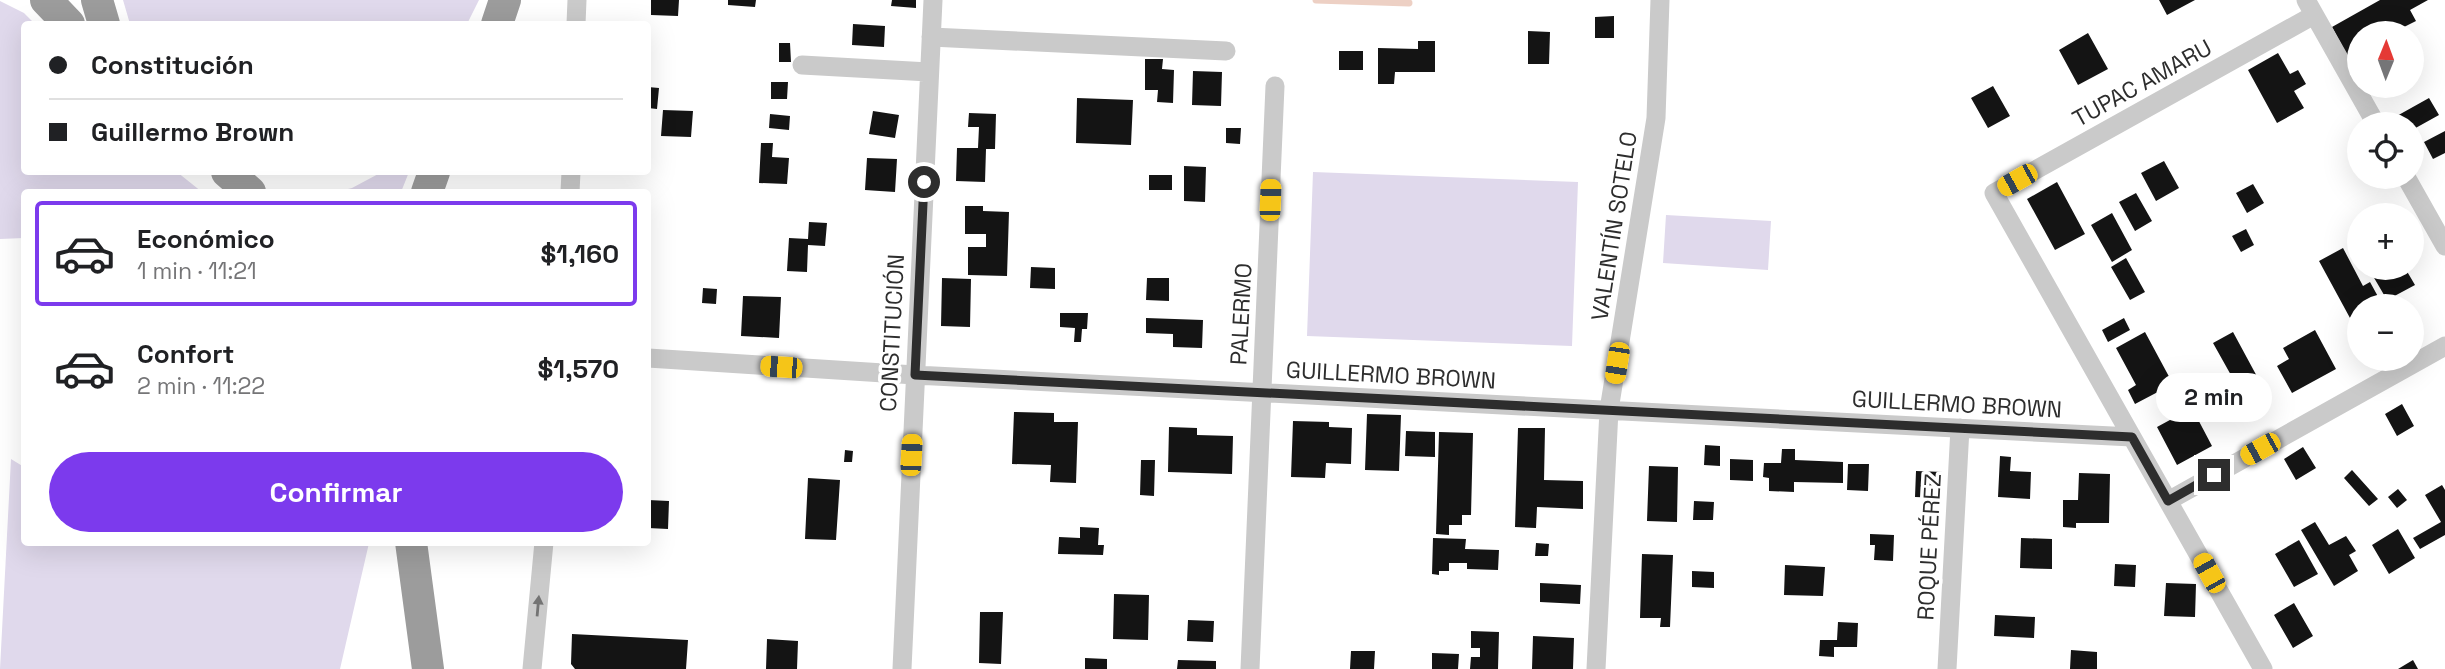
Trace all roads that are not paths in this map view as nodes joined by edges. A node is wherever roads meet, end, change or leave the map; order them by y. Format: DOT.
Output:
graph roads {
  1 [pos="46,0"];
  2 [pos="97,0"];
  3 [pos="505,0"];
  4 [pos="577,0"];
  5 [pos="933,0"];
  6 [pos="1660,0"];
  7 [pos="2310,7"];
  8 [pos="66,21"];
  9 [pos="103,21"];
  10 [pos="498,21"];
  11 [pos="576,21"];
  12 [pos="931,37"];
  13 [pos="1226,51"];
  14 [pos="802,65"];
  15 [pos="929,72"];
  16 [pos="1275,86"];
  17 [pos="2369,112"];
  18 [pos="230,175"];
  19 [pos="247,189"];
  20 [pos="2413,189"];
  21 [pos="2445,246"];
  22 [pos="2445,346"];
  23 [pos="651,358"];
  24 [pos="915,375"];
  25 [pos="1262,392"];
  26 [pos="1609,410"];
  27 [pos="1960,428"];
  28 [pos="2132,437"];
  29 [pos="2168,501"];
  30 [pos="412,546"];
  31 [pos="544,546"];
  32 [pos="428,669"];
  33 [pos="532,669"];
  34 [pos="902,669"];
  35 [pos="1250,669"];
  36 [pos="1596,669"];
  37 [pos="1947,669"];
  38 [pos="2263,669"];
  1 -- 8 [label="highway"];
  2 -- 9 [label="highway"];
  3 -- 10 [label="highway"];
  4 -- 11 [label="street"];
  5 -- 12 [label="street, CONSTITUCIÓN"];
  6 -- 26 [label="street, VALENTÍN SOTELO"];
  7 -- 17 [label="street"];
  7 -- 28 [label="street, TUPAC AMARU"];
  12 -- 13 [label="street"];
  12 -- 15 [label="street, CONSTITUCIÓN"];
  14 -- 15 [label="street"];
  15 -- 24 [label="street, CONSTITUCIÓN"];
  16 -- 25 [label="street, PALERMO"];
  18 -- 19 [label="highway"];
  20 -- 21 [label="street"];
  22 -- 29 [label="street"];
  23 -- 24 [label="street, GUILLERMO BROWN"];
  24 -- 25 [label="street, GUILLERMO BROWN"];
  24 -- 34 [label="street, CONSTITUCIÓN"];
  25 -- 26 [label="street, GUILLERMO BROWN"];
  25 -- 35 [label="street, PALERMO"];
  26 -- 27 [label="street, GUILLERMO BROWN"];
  26 -- 36 [label="street, VALENTÍN SOTELO"];
  27 -- 28 [label="street, GUILLERMO BROWN"];
  27 -- 37 [label="street, ROQUE PÉREZ"];
  28 -- 29 [label="street"];
  29 -- 38 [label="street"];
  30 -- 32 [label="highway"];
  33 -- 31 [label="street, one-way"];
}
